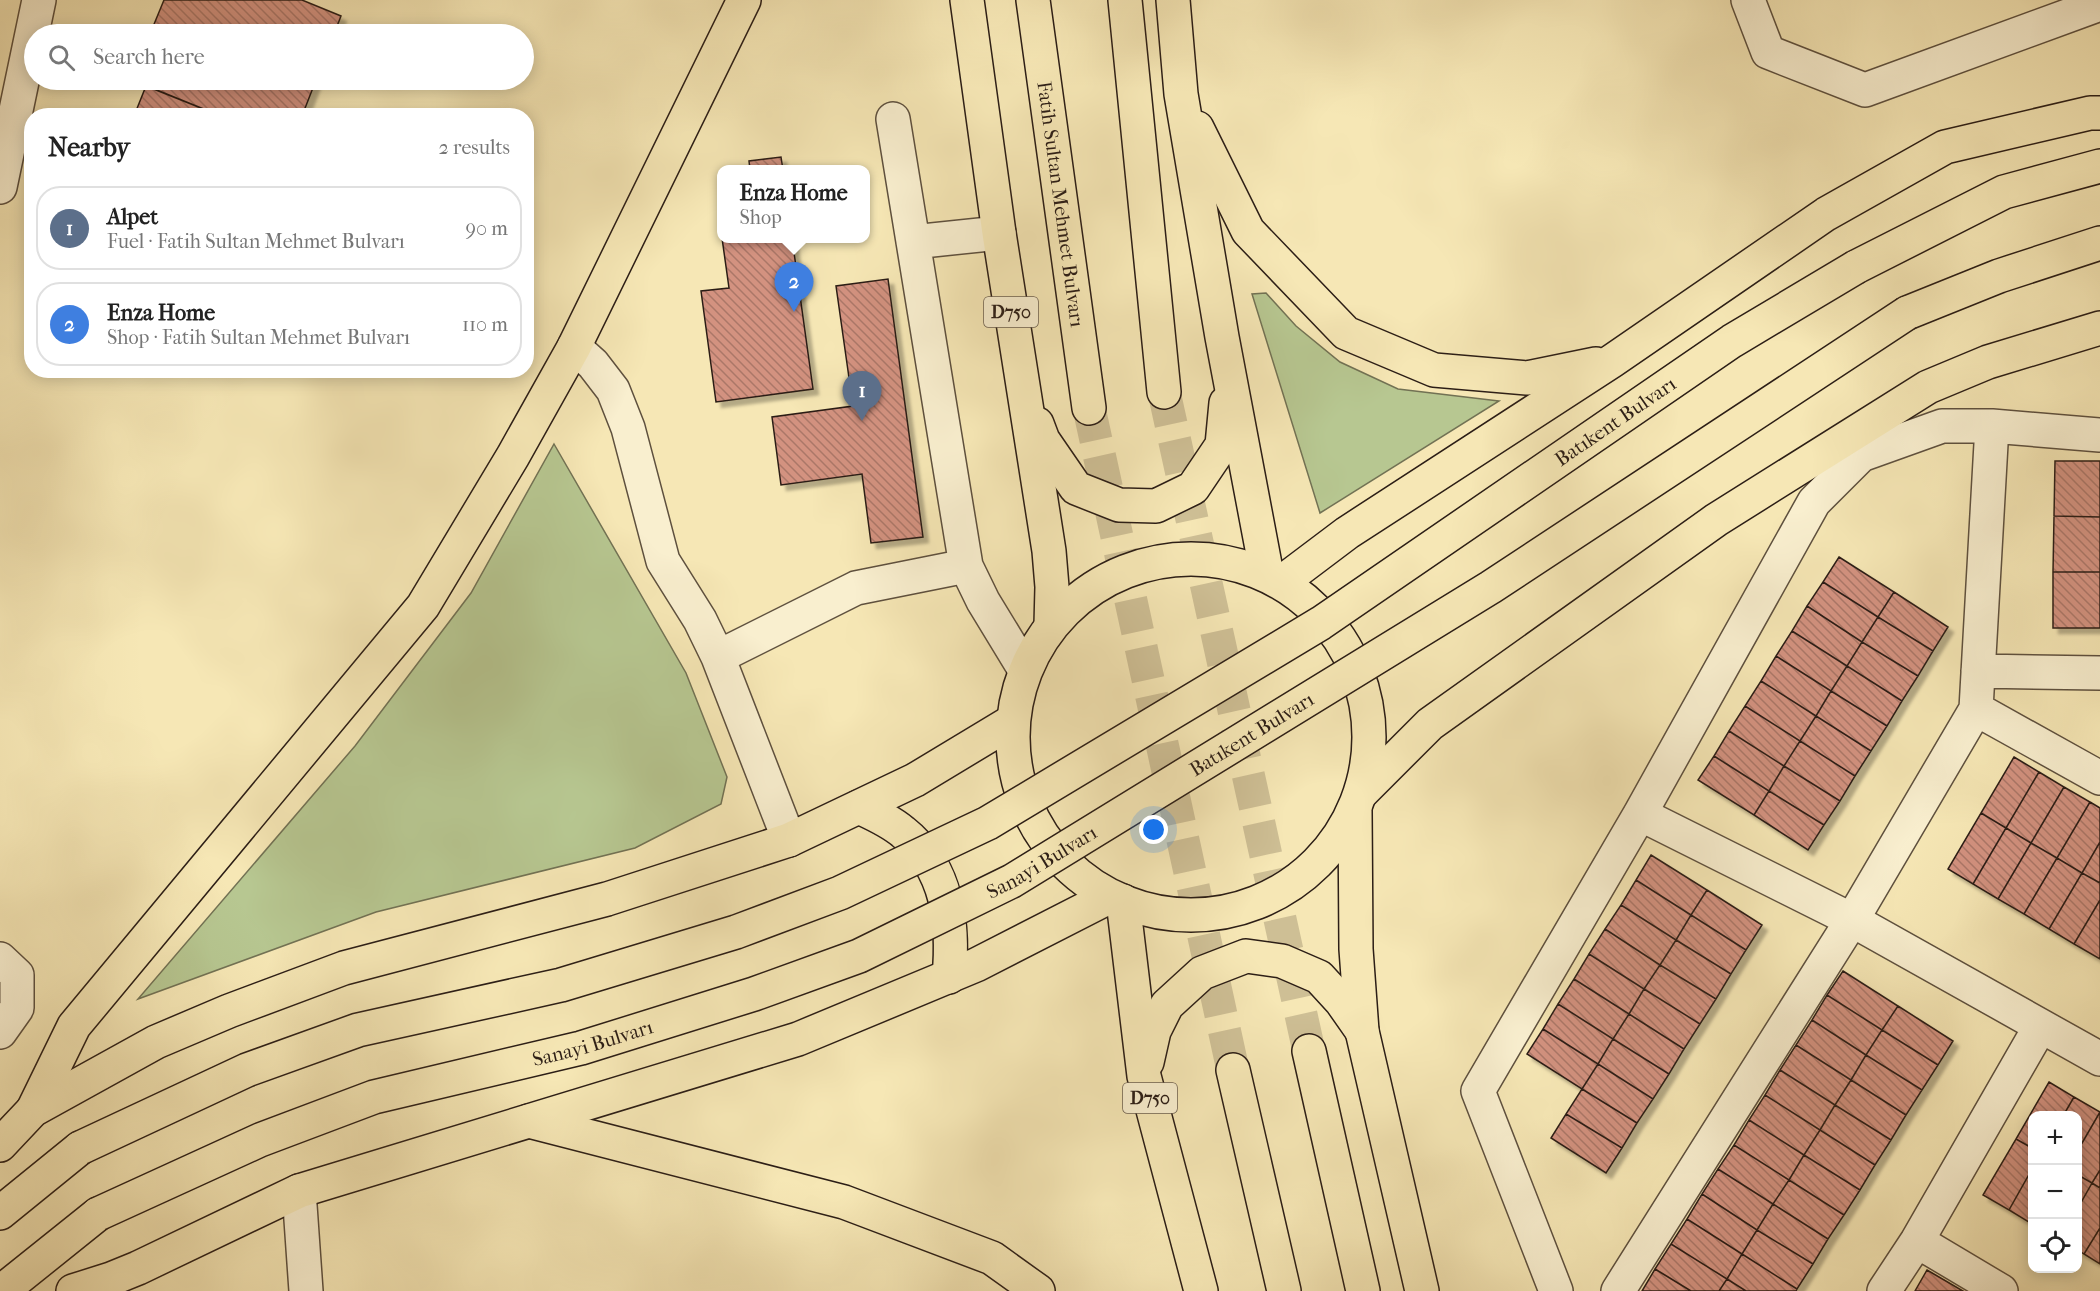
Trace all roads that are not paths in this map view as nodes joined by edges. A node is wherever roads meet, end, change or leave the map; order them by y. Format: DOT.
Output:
graph roads {
  1 [pos="39,0"];
  2 [pos="744,0"];
  3 [pos="967,0"];
  4 [pos="1032,0"];
  5 [pos="1125,0"];
  6 [pos="1173,0"];
  7 [pos="1748,0"];
  8 [pos="2100,4"];
  9 [pos="34,24"];
  10 [pos="24,71"];
  11 [pos="1180,94"];
  12 [pos="2100,113"];
  13 [pos="893,119"];
  14 [pos="2100,166"];
  15 [pos="1,181"];
  16 [pos="999,233"];
  17 [pos="913,242"];
  18 [pos="2100,243"];
  19 [pos="2100,328"];
  20 [pos="1222,337"];
  21 [pos="574,347"];
  22 [pos="1612,361"];
  23 [pos="1021,374"];
  24 [pos="1164,392"];
  25 [pos="1089,408"];
  26 [pos="1992,426"];
  27 [pos="2100,435"];
  28 [pos="966,566"];
  29 [pos="1274,578"];
  30 [pos="1051,625"];
  31 [pos="718,657"];
  32 [pos="1025,670"];
  33 [pos="1978,672"];
  34 [pos="2100,673"];
  35 [pos="1976,709"];
  36 [pos="1013,721"];
  37 [pos="2100,778"];
  38 [pos="1181,779"];
  39 [pos="1359,798"];
  40 [pos="859,807"];
  41 [pos="1640,814"];
  42 [pos="789,840"];
  43 [pos="1116,899"];
  44 [pos="1852,920"];
  45 [pos="0,959"];
  46 [pos="949,977"];
  47 [pos="2040,1027"];
  48 [pos="1362,1031"];
  49 [pos="0,1032"];
  50 [pos="1309,1052"];
  51 [pos="2100,1059"];
  52 [pos="1233,1070"];
  53 [pos="1144,1076"];
  54 [pos="33,1110"];
  55 [pos="529,1121"];
  56 [pos="0,1145"];
  57 [pos="299,1191"];
  58 [pos="0,1213"];
  59 [pos="1917,1241"];
  60 [pos="111,1285"];
  61 [pos="2,1291"];
  62 [pos="74,1291"];
  63 [pos="306,1291"];
  64 [pos="1038,1291"];
  65 [pos="1201,1291"];
  66 [pos="1284,1291"];
  67 [pos="1363,1291"];
  68 [pos="1422,1291"];
  69 [pos="1556,1291"];
  70 [pos="1618,1291"];
  71 [pos="1884,1291"];
  72 [pos="2001,1291"];
  1 -- 9 [label="street"];
  2 -- 21 [label="main road"];
  3 -- 16 [label="main road, D750"];
  4 -- 25 [label="main road, Fatih Sultan Mehmet Bulvarı"];
  5 -- 24 [label="main road"];
  6 -- 11 [label="main road"];
  7 -- 8 [label="street"];
  10 -- 15 [label="street"];
  11 -- 20 [label="main road"];
  11 -- 22 [label="main road"];
  12 -- 22 [label="main road"];
  13 -- 17 [label="street"];
  14 -- 58 [label="main road, Batıkent Bulvarı, bridge"];
  16 -- 17 [label="street"];
  16 -- 23 [label="main road, D750"];
  17 -- 28 [label="street"];
  18 -- 38 [label="main road, Batıkent Bulvarı, bridge"];
  19 -- 39 [label="main road"];
  20 -- 23 [label="main road"];
  20 -- 29 [label="main road"];
  21 -- 31 [label="street"];
  21 -- 54 [label="main road"];
  22 -- 29 [label="main road"];
  23 -- 30 [label="main road, D750"];
  26 -- 27 [label="street"];
  26 -- 33 [label="street"];
  26 -- 41 [label="street"];
  28 -- 31 [label="street"];
  28 -- 32 [label="street"];
  29 -- 30 [label="main road"];
  29 -- 39 [label="main road"];
  30 -- 32 [label="main road"];
  31 -- 42 [label="street"];
  32 -- 36 [label="main road"];
  33 -- 34 [label="street"];
  33 -- 35 [label="street"];
  35 -- 37 [label="street"];
  35 -- 44 [label="street"];
  36 -- 40 [label="main road"];
  36 -- 43 [label="main road"];
  38 -- 61 [label="main road, Sanayi Bulvarı, bridge"];
  39 -- 43 [label="main road"];
  39 -- 48 [label="main road"];
  40 -- 42 [label="main road"];
  40 -- 46 [label="main road"];
  41 -- 44 [label="street"];
  41 -- 69 [label="street"];
  42 -- 54 [label="main road"];
  43 -- 46 [label="main road"];
  43 -- 53 [label="main road, D750"];
  44 -- 47 [label="street"];
  44 -- 70 [label="street"];
  45 -- 49 [label="street"];
  46 -- 55 [label="main road"];
  47 -- 51 [label="street"];
  47 -- 59 [label="street"];
  48 -- 53 [label="main road"];
  48 -- 68 [label="main road"];
  50 -- 67 [label="main road"];
  52 -- 66 [label="main road"];
  53 -- 65 [label="main road, D750"];
  54 -- 56 [label="main road"];
  55 -- 57 [label="main road"];
  55 -- 64 [label="main road"];
  57 -- 60 [label="main road"];
  57 -- 63 [label="street"];
  59 -- 71 [label="street"];
  59 -- 72 [label="street"];
  60 -- 62 [label="main road"];
}
